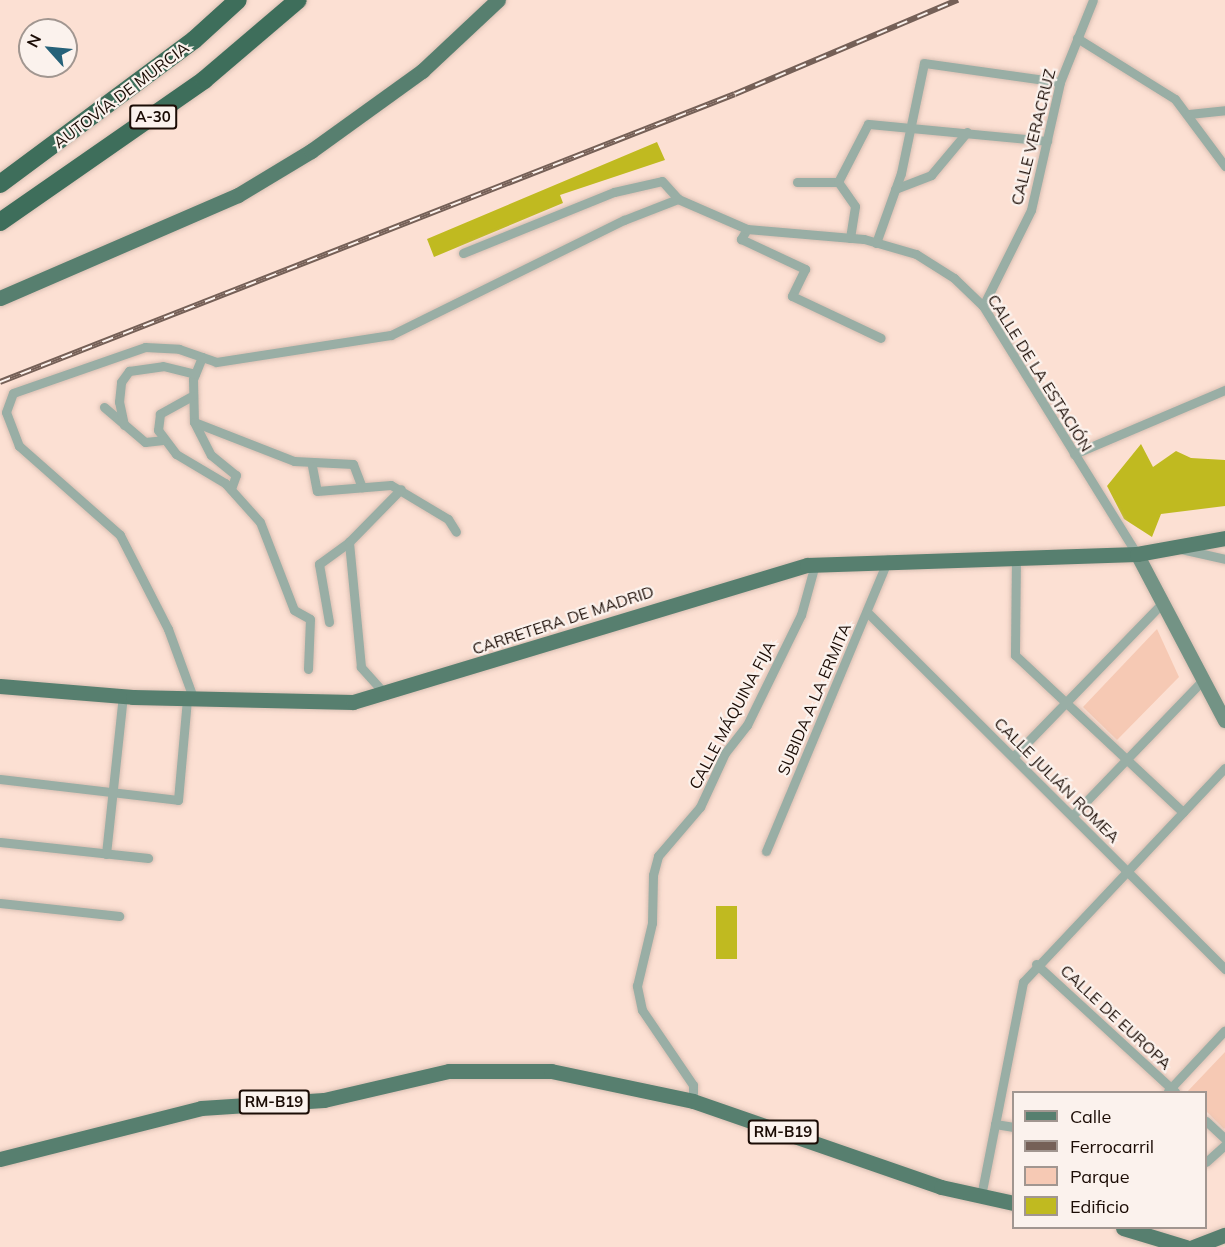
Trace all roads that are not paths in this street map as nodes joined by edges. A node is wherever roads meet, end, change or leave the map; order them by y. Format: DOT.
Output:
graph roads {
  1 [pos="238,0"];
  2 [pos="298,0"];
  3 [pos="498,0"];
  4 [pos="1093,0"];
  5 [pos="1077,38"];
  6 [pos="1060,82"];
  7 [pos="1225,110"];
  8 [pos="1189,114"];
  9 [pos="911,124"];
  10 [pos="967,132"];
  11 [pos="1047,141"];
  12 [pos="1225,166"];
  13 [pos="797,182"];
  14 [pos="838,182"];
  15 [pos="0,184"];
  16 [pos="895,189"];
  17 [pos="678,199"];
  18 [pos="0,222"];
  19 [pos="747,229"];
  20 [pos="850,238"];
  21 [pos="876,243"];
  22 [pos="463,253"];
  23 [pos="0,298"];
  24 [pos="983,306"];
  25 [pos="881,338"];
  26 [pos="202,357"];
  27 [pos="195,374"];
  28 [pos="1225,390"];
  29 [pos="192,396"];
  30 [pos="104,407"];
  31 [pos="194,422"];
  32 [pos="124,425"];
  33 [pos="163,440"];
  34 [pos="1074,454"];
  35 [pos="312,466"];
  36 [pos="228,486"];
  37 [pos="362,487"];
  38 [pos="401,489"];
  39 [pos="456,532"];
  40 [pos="1225,538"];
  41 [pos="349,542"];
  42 [pos="1173,548"];
  43 [pos="1137,554"];
  44 [pos="1016,556"];
  45 [pos="889,559"];
  46 [pos="1225,559"];
  47 [pos="815,564"];
  48 [pos="1162,603"];
  49 [pos="867,612"];
  50 [pos="329,622"];
  51 [pos="308,669"];
  52 [pos="1203,680"];
  53 [pos="0,686"];
  54 [pos="386,695"];
  55 [pos="123,696"];
  56 [pos="190,699"];
  57 [pos="1066,702"];
  58 [pos="1224,717"];
  59 [pos="1013,757"];
  60 [pos="1127,759"];
  61 [pos="1225,768"];
  62 [pos="0,779"];
  63 [pos="113,792"];
  64 [pos="1183,812"];
  65 [pos="1072,816"];
  66 [pos="0,842"];
  67 [pos="766,851"];
  68 [pos="106,854"];
  69 [pos="148,858"];
  70 [pos="1126,871"];
  71 [pos="0,903"];
  72 [pos="119,916"];
  73 [pos="1036,964"];
  74 [pos="1225,969"];
  75 [pos="1225,1030"];
  76 [pos="1171,1091"];
  77 [pos="693,1101"];
  78 [pos="1207,1122"];
  79 [pos="995,1124"];
  80 [pos="1012,1127"];
  81 [pos="1225,1139"];
  82 [pos="1225,1146"];
  83 [pos="0,1159"];
  84 [pos="1207,1161"];
  85 [pos="981,1196"];
  86 [pos="1012,1203"];
  87 [pos="1129,1229"];
  88 [pos="1225,1235"];
  89 [pos="1186,1247"];
  90 [pos="1193,1247"];
  1 -- 15 [label="highway, AUTOVÍA DE MURCIA / A-30"];
  2 -- 18 [label="highway, AUTOVÍA DE MURCIA / A-30"];
  3 -- 23 [label="main road"];
  4 -- 5 [label="street, CALLE VERACRUZ"];
  5 -- 6 [label="street, CALLE VERACRUZ"];
  5 -- 8 [label="street"];
  6 -- 9 [label="street"];
  6 -- 11 [label="street, CALLE VERACRUZ"];
  7 -- 8 [label="street"];
  8 -- 12 [label="street"];
  9 -- 10 [label="street"];
  9 -- 14 [label="street"];
  9 -- 16 [label="street"];
  10 -- 11 [label="street"];
  10 -- 16 [label="street"];
  11 -- 24 [label="street, CALLE VERACRUZ"];
  13 -- 14 [label="street"];
  14 -- 20 [label="street"];
  16 -- 21 [label="street"];
  17 -- 19 [label="street, CALLE DE LA ESTACIÓN"];
  17 -- 22 [label="street, CALLE DE LA ESTACIÓN"];
  17 -- 26 [label="street"];
  19 -- 20 [label="street, CALLE DE LA ESTACIÓN"];
  19 -- 25 [label="street"];
  20 -- 21 [label="street, CALLE DE LA ESTACIÓN"];
  21 -- 24 [label="street, CALLE DE LA ESTACIÓN"];
  24 -- 34 [label="street, CALLE DE LA ESTACIÓN"];
  26 -- 27 [label="street"];
  26 -- 56 [label="street"];
  27 -- 29 [label="street"];
  27 -- 32 [label="street"];
  28 -- 34 [label="street"];
  29 -- 31 [label="street"];
  29 -- 33 [label="street"];
  30 -- 32 [label="street"];
  31 -- 35 [label="street"];
  31 -- 36 [label="street"];
  32 -- 33 [label="street"];
  33 -- 36 [label="street"];
  34 -- 43 [label="street, CALLE DE LA ESTACIÓN"];
  35 -- 37 [label="street"];
  35 -- 37 [label="street"];
  36 -- 51 [label="street"];
  37 -- 38 [label="street"];
  38 -- 39 [label="street"];
  38 -- 41 [label="street"];
  40 -- 42 [label="main road, CARRETERA DE MADRID"];
  41 -- 50 [label="street"];
  41 -- 54 [label="street"];
  42 -- 43 [label="main road, CARRETERA DE MADRID"];
  42 -- 46 [label="street"];
  43 -- 44 [label="main road, CARRETERA DE MADRID"];
  43 -- 48 [label="main road"];
  44 -- 45 [label="main road, CARRETERA DE MADRID"];
  44 -- 57 [label="street"];
  45 -- 47 [label="main road, CARRETERA DE MADRID"];
  45 -- 49 [label="street, SUBIDA A LA ERMITA"];
  47 -- 54 [label="main road, CARRETERA DE MADRID"];
  47 -- 77 [label="street, CALLE MÁQUINA FIJA"];
  48 -- 52 [label="main road"];
  48 -- 57 [label="street"];
  49 -- 59 [label="street, CALLE JULIÁN ROMEA"];
  49 -- 67 [label="street, SUBIDA A LA ERMITA"];
  52 -- 58 [label="main road"];
  52 -- 60 [label="street"];
  53 -- 55 [label="main road, CARRETERA DE MADRID"];
  54 -- 56 [label="main road, CARRETERA DE MADRID"];
  55 -- 56 [label="main road, CARRETERA DE MADRID"];
  55 -- 63 [label="street"];
  56 -- 63 [label="street"];
  57 -- 59 [label="street"];
  57 -- 60 [label="street"];
  59 -- 65 [label="street, CALLE JULIÁN ROMEA"];
  60 -- 64 [label="street"];
  60 -- 65 [label="street"];
  61 -- 64 [label="street"];
  62 -- 63 [label="street"];
  63 -- 68 [label="street"];
  64 -- 70 [label="street"];
  65 -- 70 [label="street, CALLE JULIÁN ROMEA"];
  66 -- 68 [label="street"];
  68 -- 69 [label="street"];
  70 -- 73 [label="street"];
  70 -- 74 [label="street, CALLE JULIÁN ROMEA"];
  71 -- 72 [label="street"];
  73 -- 76 [label="street, CALLE DE EUROPA"];
  73 -- 79 [label="street"];
  75 -- 76 [label="street"];
  77 -- 83 [label="main road, RM-B19"];
  77 -- 85 [label="main road, RM-B19"];
  78 -- 81 [label="street"];
  79 -- 80 [label="street"];
  79 -- 85 [label="street"];
  82 -- 84 [label="street"];
  85 -- 86 [label="main road, RM-B19"];
  87 -- 89 [label="main road"];
  88 -- 90 [label="main road"];
}
